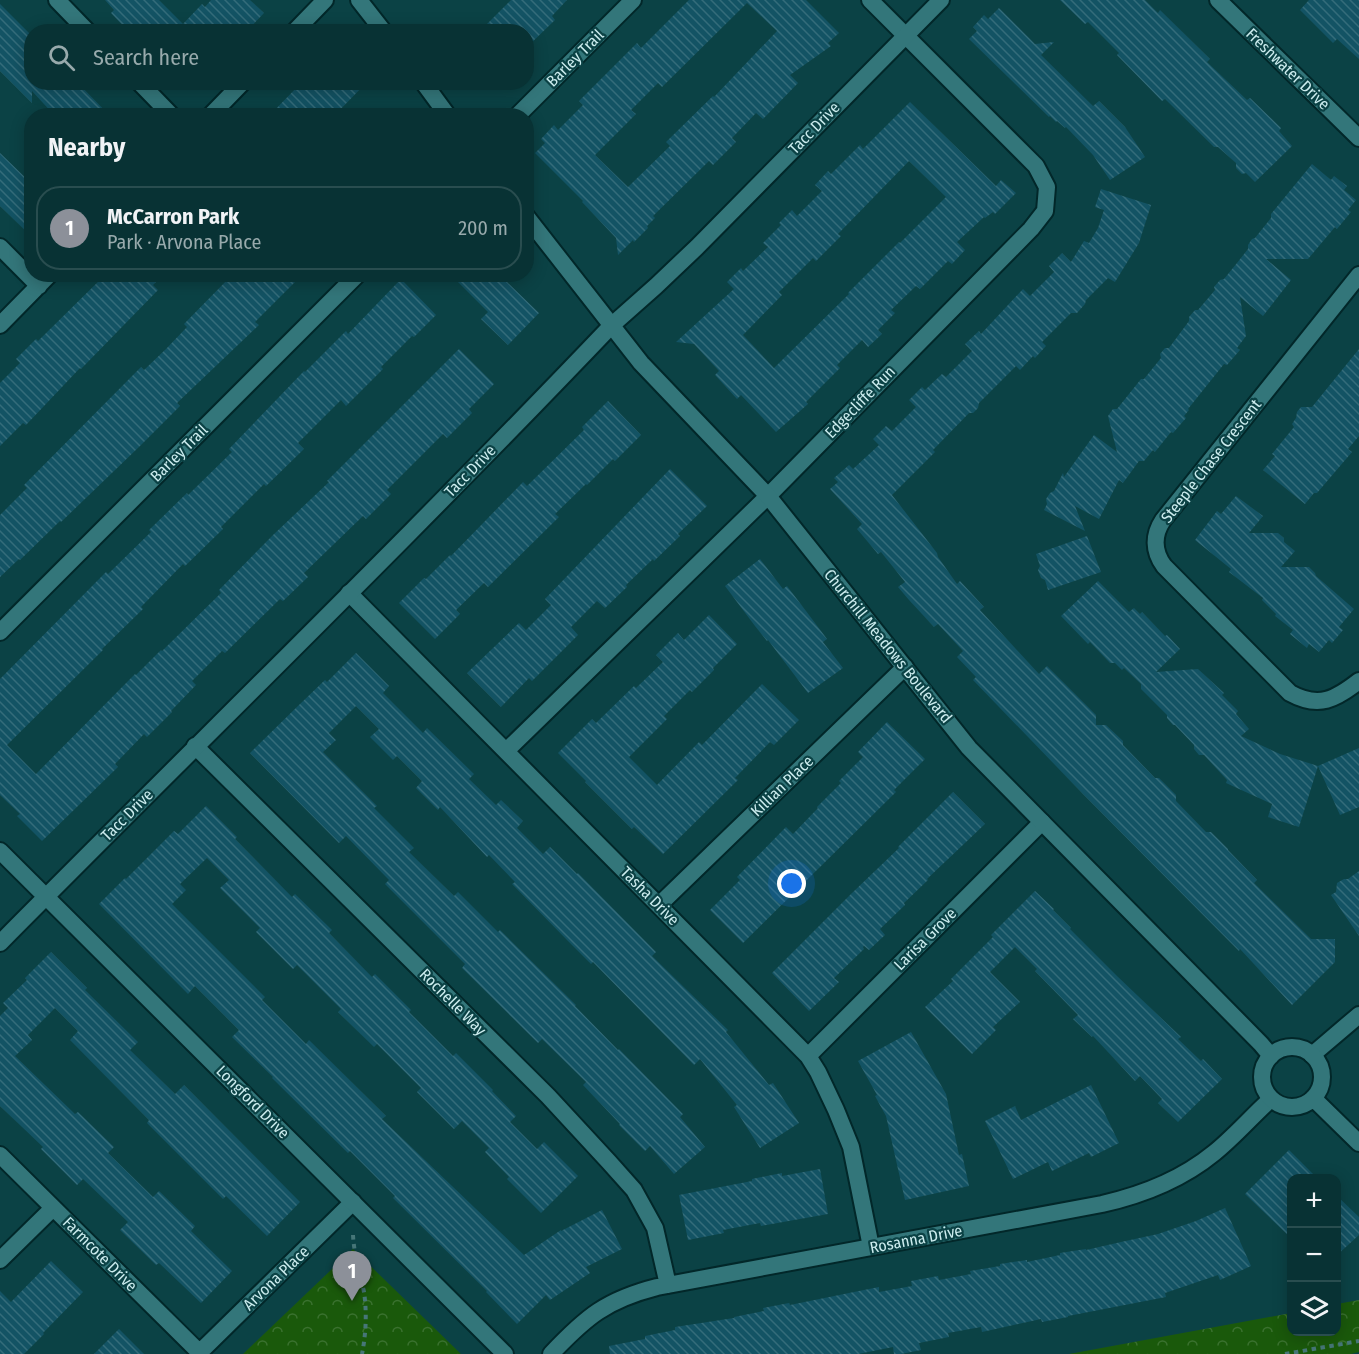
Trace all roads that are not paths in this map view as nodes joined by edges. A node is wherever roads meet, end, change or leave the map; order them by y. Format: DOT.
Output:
graph roads {
  1 [pos="57,0"];
  2 [pos="325,0"];
  3 [pos="359,0"];
  4 [pos="633,0"];
  5 [pos="870,0"];
  6 [pos="941,0"];
  7 [pos="1218,0"];
  8 [pos="80,24"];
  9 [pos="302,24"];
  10 [pos="378,24"];
  11 [pos="906,36"];
  12 [pos="147,90"];
  13 [pos="235,90"];
  14 [pos="429,90"];
  15 [pos="164,108"];
  16 [pos="218,108"];
  17 [pos="442,108"];
  18 [pos="525,108"];
  19 [pos="1359,138"];
  20 [pos="534,226"];
  21 [pos="0,246"];
  22 [pos="24,264"];
  23 [pos="1359,275"];
  24 [pos="43,282"];
  25 [pos="350,282"];
  26 [pos="0,325"];
  27 [pos="612,325"];
  28 [pos="768,496"];
  29 [pos="349,593"];
  30 [pos="0,632"];
  31 [pos="904,667"];
  32 [pos="1359,681"];
  33 [pos="195,746"];
  34 [pos="506,751"];
  35 [pos="1042,822"];
  36 [pos="0,851"];
  37 [pos="46,897"];
  38 [pos="659,905"];
  39 [pos="0,943"];
  40 [pos="1359,1015"];
  41 [pos="808,1056"];
  42 [pos="1271,1056"];
  43 [pos="1312,1056"];
  44 [pos="1313,1098"];
  45 [pos="1271,1100"];
  46 [pos="1359,1143"];
  47 [pos="0,1155"];
  48 [pos="353,1202"];
  49 [pos="53,1208"];
  50 [pos="871,1247"];
  51 [pos="0,1260"];
  52 [pos="668,1285"];
  53 [pos="199,1353"];
  54 [pos="506,1354"];
  55 [pos="551,1354"];
  1 -- 8 [label="street"];
  2 -- 9 [label="street"];
  3 -- 10 [label="street"];
  4 -- 18 [label="street, Barley Trail"];
  5 -- 11 [label="street"];
  6 -- 11 [label="street, Tacc Drive"];
  7 -- 19 [label="street, Freshwater Drive"];
  11 -- 27 [label="street, Tacc Drive"];
  11 -- 28 [label="street, Edgecliffe Run"];
  12 -- 15 [label="street"];
  13 -- 16 [label="street"];
  14 -- 17 [label="street"];
  20 -- 27 [label="street, Churchill Meadows Boulevard"];
  21 -- 22 [label="street"];
  23 -- 32 [label="street, Steeple Chase Crescent"];
  24 -- 26 [label="street"];
  25 -- 30 [label="street, Barley Trail"];
  27 -- 28 [label="street, Churchill Meadows Boulevard"];
  27 -- 29 [label="street, Tacc Drive"];
  28 -- 31 [label="street, Churchill Meadows Boulevard"];
  28 -- 34 [label="street, Edgecliffe Run"];
  29 -- 33 [label="street, Tacc Drive"];
  29 -- 34 [label="street, Tasha Drive"];
  31 -- 35 [label="street, Churchill Meadows Boulevard"];
  31 -- 38 [label="street, Killian Place"];
  33 -- 37 [label="street, Tacc Drive"];
  33 -- 52 [label="street, Rochelle Way"];
  34 -- 38 [label="street, Tasha Drive"];
  35 -- 41 [label="street, Larisa Grove"];
  35 -- 42 [label="street, Churchill Meadows Boulevard"];
  36 -- 37 [label="street, Longford Drive"];
  37 -- 39 [label="street, Tacc Drive"];
  37 -- 48 [label="street, Longford Drive"];
  38 -- 41 [label="street, Tasha Drive"];
  40 -- 43 [label="street"];
  41 -- 50 [label="street, Tasha Drive"];
  42 -- 43 [label="street"];
  42 -- 45 [label="street"];
  43 -- 44 [label="street"];
  44 -- 45 [label="street"];
  44 -- 46 [label="street"];
  45 -- 50 [label="street, Rosanna Drive"];
  47 -- 49 [label="street, Farmcote Drive"];
  48 -- 53 [label="street, Arvona Place"];
  48 -- 54 [label="street, Longford Drive"];
  49 -- 51 [label="street"];
  49 -- 53 [label="street, Farmcote Drive"];
  50 -- 52 [label="street, Rosanna Drive"];
  52 -- 55 [label="street, Rosanna Drive"];
}
